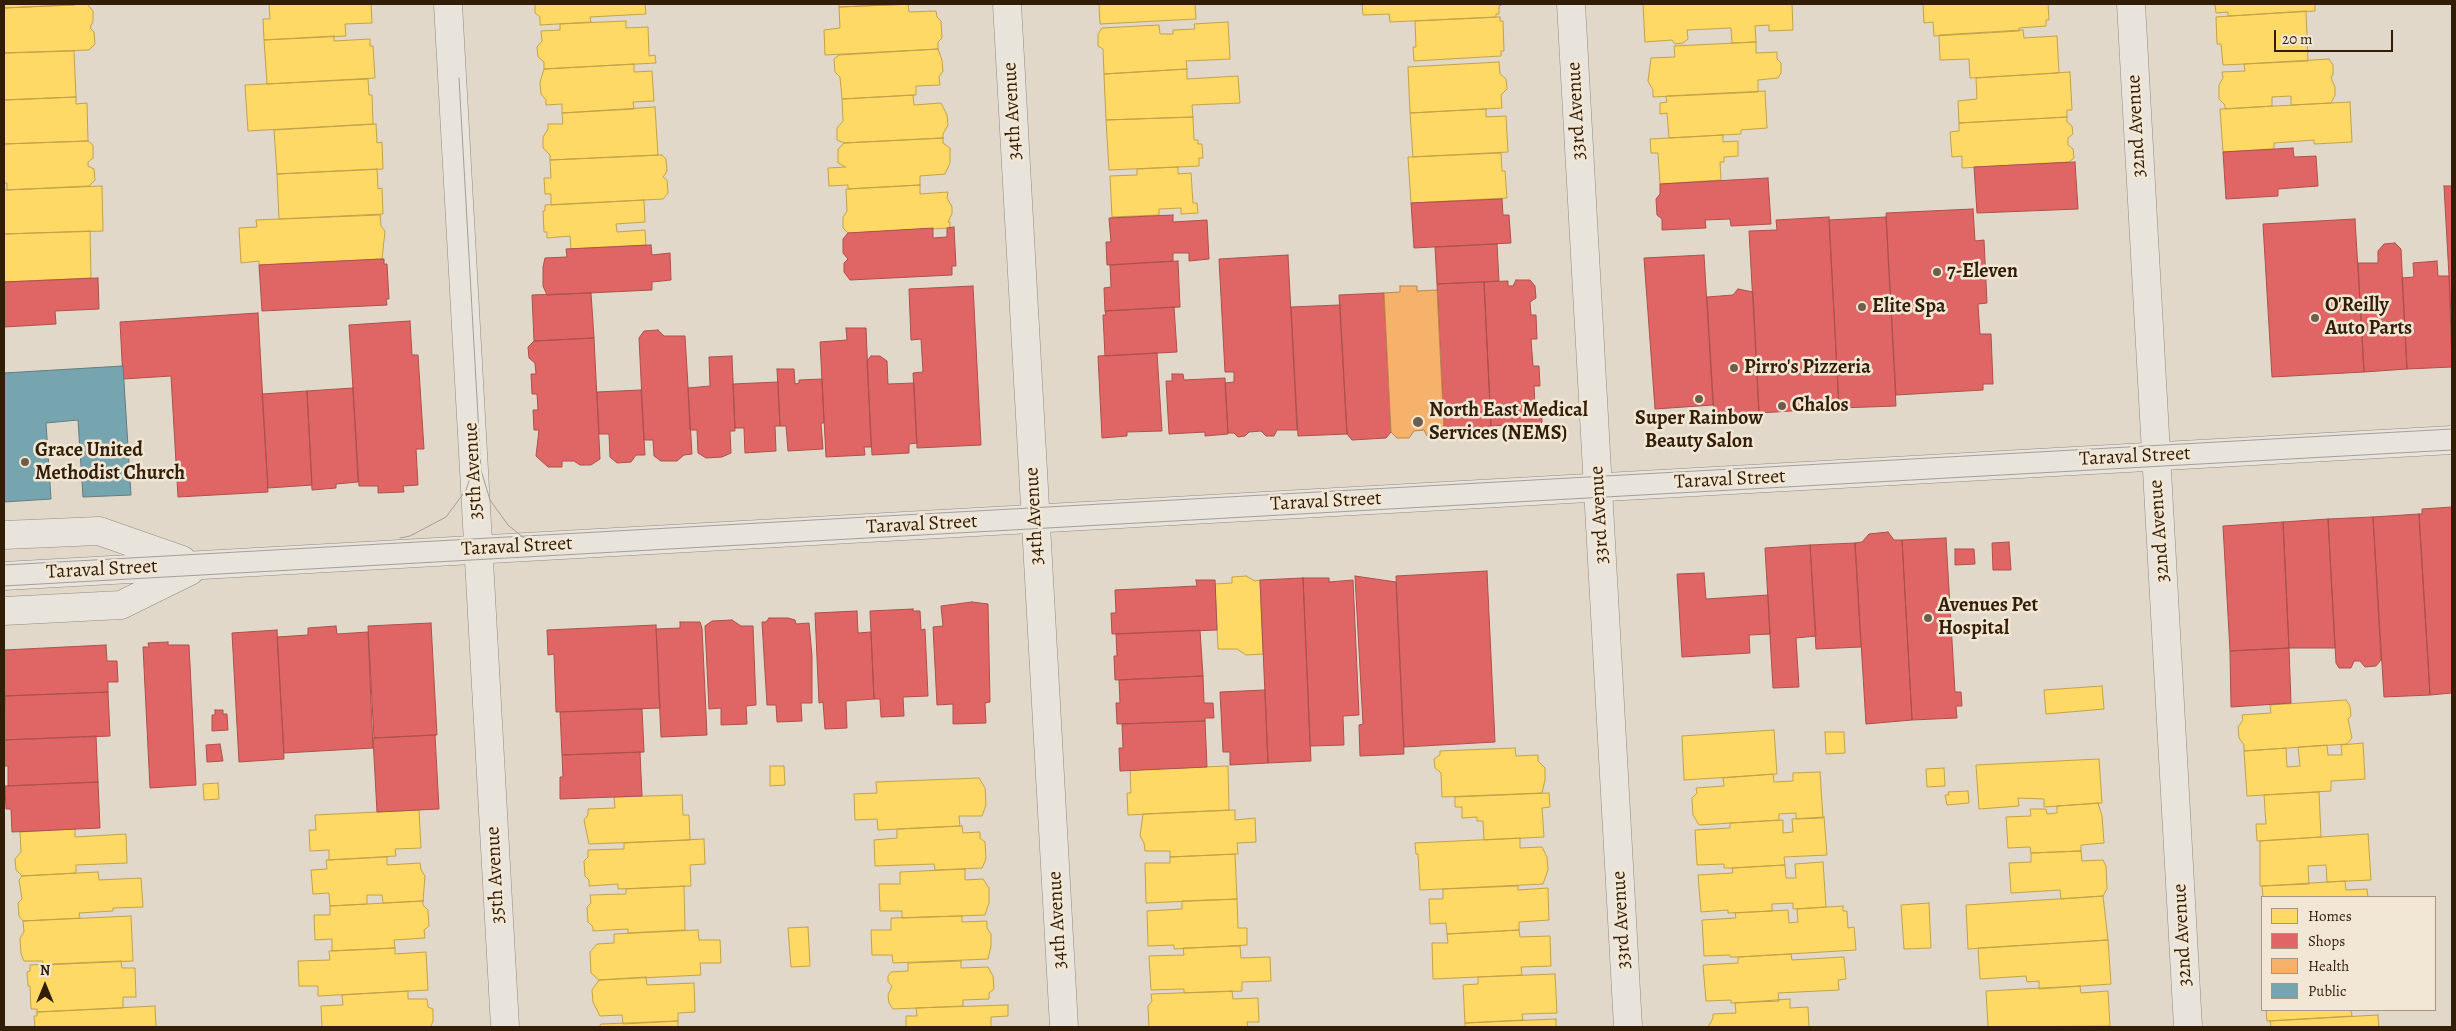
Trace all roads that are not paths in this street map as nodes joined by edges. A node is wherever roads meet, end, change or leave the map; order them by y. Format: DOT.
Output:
graph roads {
  1 [pos="448,4"];
  2 [pos="1007,4"];
  3 [pos="1571,4"];
  4 [pos="2131,4"];
  5 [pos="2452,440"];
  6 [pos="2155,456"];
  7 [pos="1598,487"];
  8 [pos="1035,518"];
  9 [pos="4,535"];
  10 [pos="478,549"];
  11 [pos="200,566"];
  12 [pos="4,576"];
  13 [pos="4,611"];
  14 [pos="505,1027"];
  15 [pos="1064,1027"];
  16 [pos="1628,1027"];
  17 [pos="2188,1027"];
  1 -- 10 [label="street, 35th Avenue"];
  2 -- 8 [label="street, 34th Avenue"];
  3 -- 7 [label="street, 33rd Avenue"];
  4 -- 6 [label="street, 32nd Avenue"];
  5 -- 6 [label="street, Taraval Street"];
  6 -- 7 [label="street, Taraval Street"];
  6 -- 17 [label="street, 32nd Avenue"];
  7 -- 8 [label="street, Taraval Street"];
  7 -- 16 [label="street, 33rd Avenue"];
  8 -- 10 [label="street, Taraval Street"];
  8 -- 15 [label="street, 34th Avenue"];
  9 -- 11 [label="street, Taraval Street"];
  10 -- 11 [label="street, Taraval Street"];
  10 -- 14 [label="street, 35th Avenue"];
  11 -- 12 [label="street, Taraval Street"];
  11 -- 13 [label="street, Taraval Street"];
}
